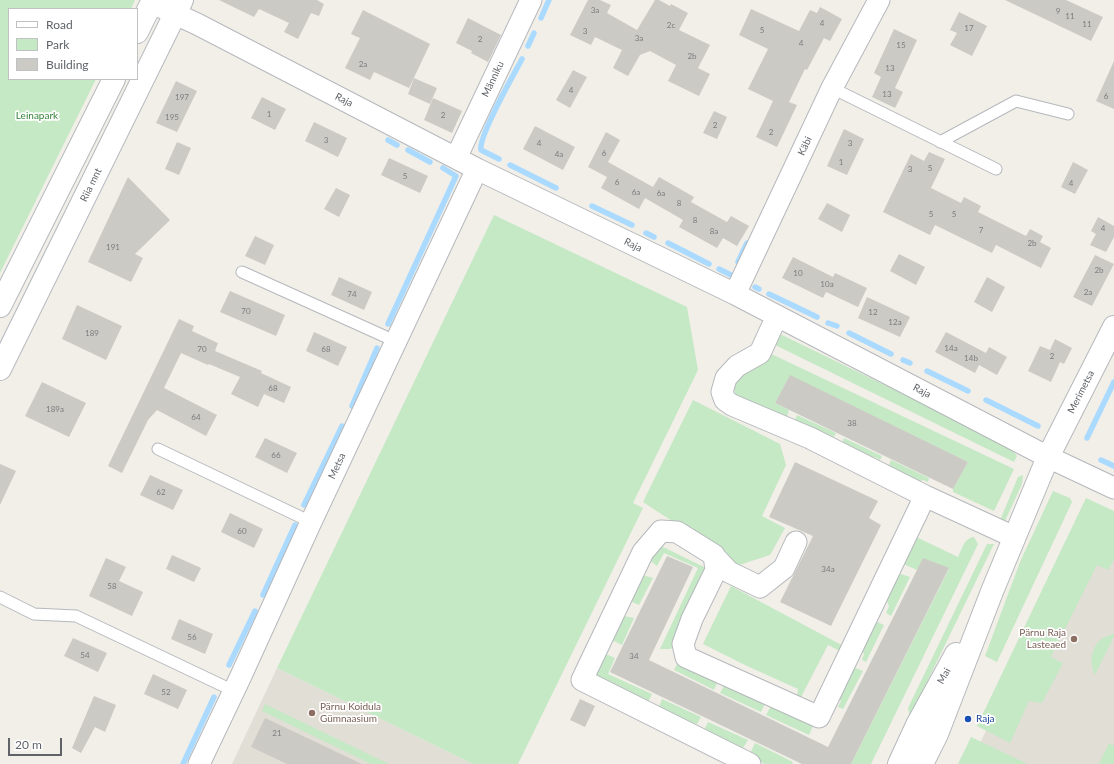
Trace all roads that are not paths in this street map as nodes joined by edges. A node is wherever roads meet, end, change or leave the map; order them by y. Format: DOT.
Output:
graph roads {
  1 [pos="531,0"];
  2 [pos="879,0"];
  3 [pos="152,1"];
  4 [pos="178,7"];
  5 [pos="138,30"];
  6 [pos="113,80"];
  7 [pos="832,88"];
  8 [pos="1068,114"];
  9 [pos="940,142"];
  10 [pos="456,158"];
  11 [pos="477,169"];
  12 [pos="996,169"];
  13 [pos="242,272"];
  14 [pos="735,294"];
  15 [pos="0,306"];
  16 [pos="777,316"];
  17 [pos="1114,327"];
  18 [pos="395,342"];
  19 [pos="0,369"];
  20 [pos="158,449"];
  21 [pos="1048,457"];
  22 [pos="1114,488"];
  23 [pos="925,496"];
  24 [pos="311,522"];
  25 [pos="1014,537"];
  26 [pos="796,542"];
  27 [pos="714,556"];
  28 [pos="993,589"];
  29 [pos="0,597"];
  30 [pos="234,691"];
  31 [pos="199,764"];
  32 [pos="750,764"];
  33 [pos="899,764"];
  34 [pos="922,764"];
  1 -- 10 [label="street, Männiku"];
  2 -- 7 [label="street, Käbi"];
  3 -- 4 [label="street, Raja"];
  3 -- 5 [label="street"];
  4 -- 10 [label="street, Raja"];
  4 -- 19 [label="street, Riia mnt"];
  6 -- 15 [label="street"];
  7 -- 9 [label="lane"];
  7 -- 14 [label="street, Käbi"];
  8 -- 9 [label="lane"];
  9 -- 12 [label="lane"];
  10 -- 11 [label="street, Raja"];
  11 -- 14 [label="street, Raja"];
  11 -- 18 [label="street, Metsa"];
  13 -- 18 [label="lane"];
  14 -- 16 [label="street, Raja"];
  16 -- 21 [label="street, Raja"];
  16 -- 23 [label="street"];
  17 -- 21 [label="street, Merimetsa"];
  18 -- 24 [label="street, Metsa"];
  20 -- 24 [label="lane"];
  21 -- 22 [label="street, Raja"];
  21 -- 25 [label="street, Mai"];
  23 -- 25 [label="street"];
  23 -- 27 [label="street"];
  24 -- 30 [label="street, Metsa"];
  25 -- 28 [label="street, Mai"];
  26 -- 27 [label="street"];
  27 -- 32 [label="street"];
  28 -- 33 [label="street, Mai"];
  28 -- 34 [label="street, Mai"];
  29 -- 30 [label="lane"];
  30 -- 31 [label="street, Metsa"];
}
